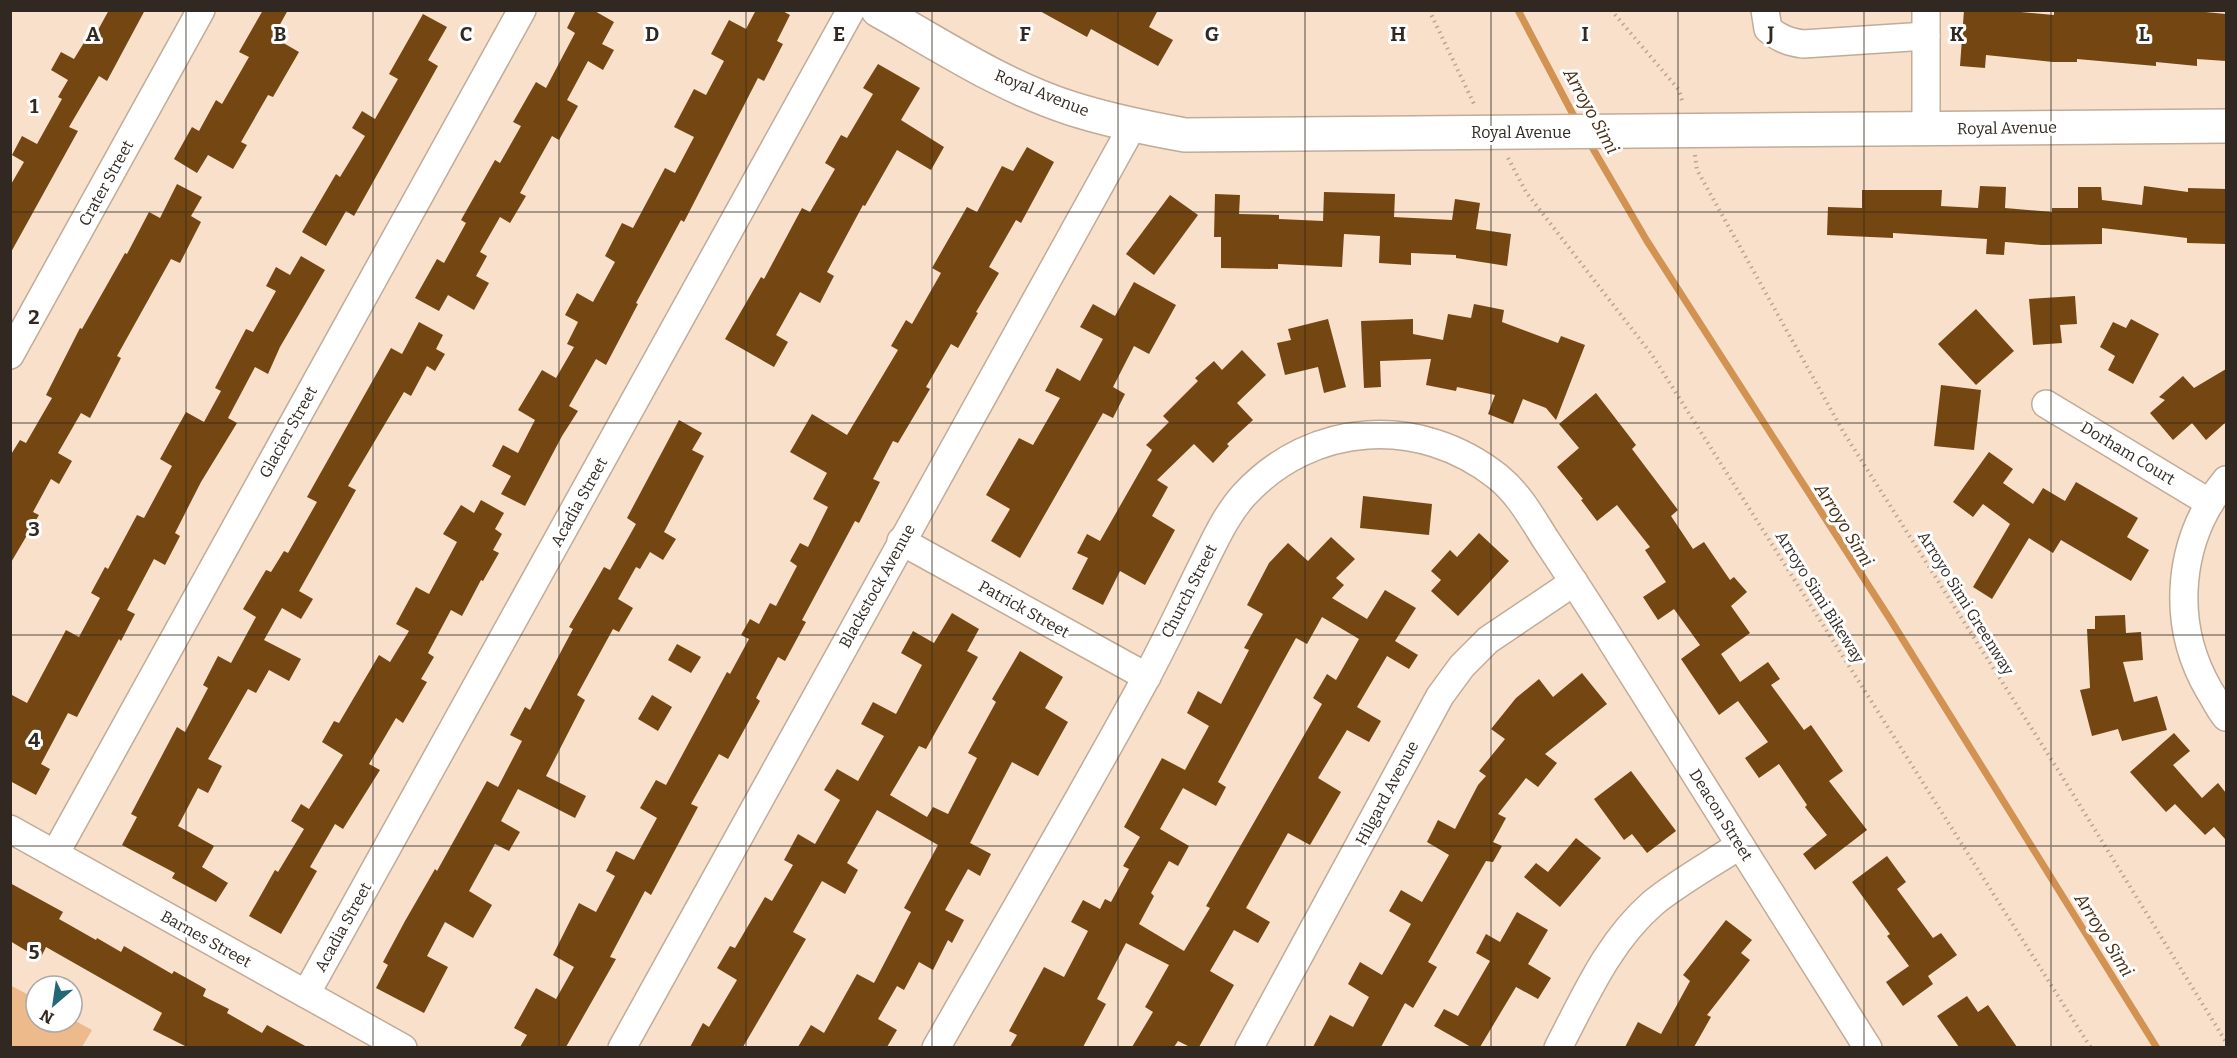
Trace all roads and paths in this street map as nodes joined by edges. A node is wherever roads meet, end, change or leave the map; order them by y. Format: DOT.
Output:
graph roads {
  1 [pos="201,10"];
  2 [pos="522,10"];
  3 [pos="851,10"];
  4 [pos="878,10"];
  5 [pos="1429,10"];
  6 [pos="1611,10"];
  7 [pos="1765,10"];
  8 [pos="1926,23"];
  9 [pos="1682,96"];
  10 [pos="1473,103"];
  11 [pos="1133,125"];
  12 [pos="2226,126"];
  13 [pos="1926,129"];
  14 [pos="1514,169"];
  15 [pos="1698,170"];
  16 [pos="10,355"];
  17 [pos="2046,404"];
  18 [pos="2226,480"];
  19 [pos="2210,503"];
  20 [pos="902,541"];
  21 [pos="1575,582"];
  22 [pos="1147,677"];
  23 [pos="2226,717"];
  24 [pos="10,829"];
  25 [pos="1740,844"];
  26 [pos="55,854"];
  27 [pos="306,994"];
  28 [pos="2226,1042"];
  29 [pos="403,1047"];
  30 [pos="622,1047"];
  31 [pos="936,1047"];
  32 [pos="1249,1047"];
  33 [pos="1558,1047"];
  34 [pos="1869,1047"];
  35 [pos="2091,1047"];
  1 -- 16 [label="street, Crater Street"];
  2 -- 26 [label="street, Glacier Street"];
  3 -- 27 [label="street, Acadia Street"];
  4 -- 11 [label="main road, Royal Avenue"];
  5 -- 10 [label="path"];
  6 -- 9 [label="path"];
  7 -- 8 [label="street"];
  8 -- 13 [label="street"];
  11 -- 13 [label="main road, Royal Avenue"];
  11 -- 20 [label="street, Blackstock Avenue"];
  12 -- 13 [label="main road, Royal Avenue"];
  14 -- 35 [label="path, Arroyo Simi Bikeway"];
  15 -- 28 [label="path, Arroyo Simi Greenway"];
  17 -- 19 [label="street, Dorham Court"];
  18 -- 19 [label="street"];
  19 -- 23 [label="street"];
  20 -- 22 [label="street, Patrick Street"];
  20 -- 30 [label="street, Blackstock Avenue"];
  21 -- 22 [label="street, Church Street"];
  21 -- 25 [label="street, Deacon Street"];
  21 -- 32 [label="street, Hilgard Avenue"];
  22 -- 31 [label="street, Church Street"];
  24 -- 26 [label="street, Barnes Street"];
  25 -- 33 [label="street"];
  25 -- 34 [label="street, Deacon Street"];
  26 -- 27 [label="street, Barnes Street"];
  27 -- 29 [label="street, Barnes Street"];
}
